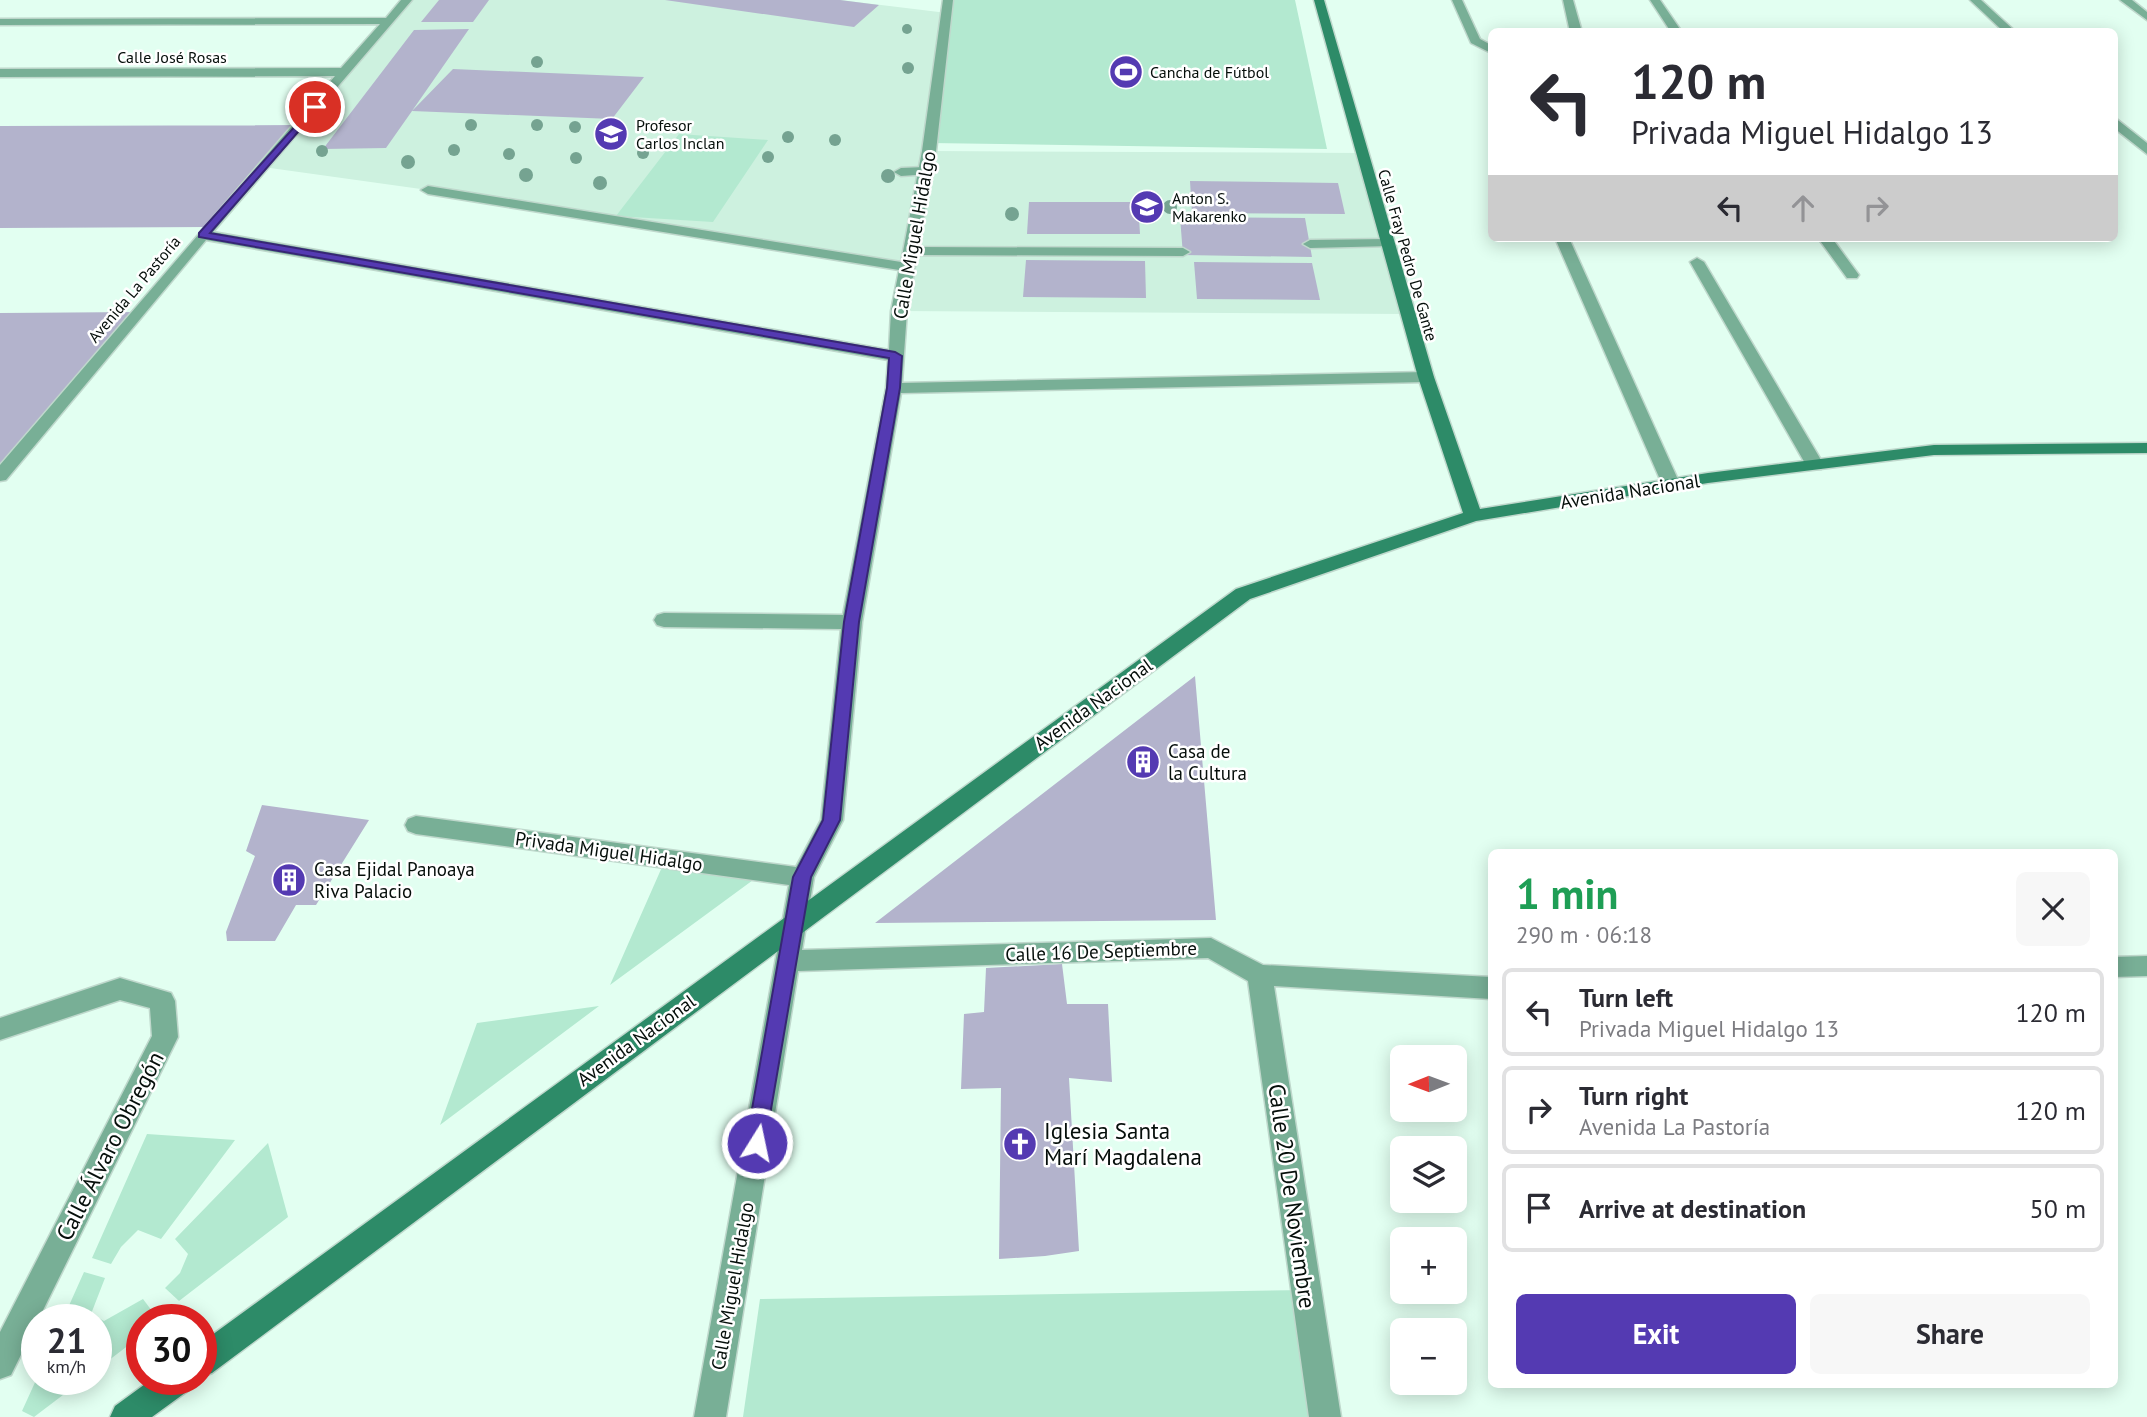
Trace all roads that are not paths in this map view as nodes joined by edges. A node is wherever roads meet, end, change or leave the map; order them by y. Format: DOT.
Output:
graph roads {
  1 [pos="407,0"];
  2 [pos="948,0"];
  3 [pos="1319,0"];
  4 [pos="1457,0"];
  5 [pos="1568,0"];
  6 [pos="1655,0"];
  7 [pos="1975,0"];
  8 [pos="2125,0"];
  9 [pos="2147,17"];
  10 [pos="0,22"];
  11 [pos="388,22"];
  12 [pos="1575,28"];
  13 [pos="1674,28"];
  14 [pos="2006,28"];
  15 [pos="1488,48"];
  16 [pos="345,72"];
  17 [pos="0,73"];
  18 [pos="2118,125"];
  19 [pos="2147,150"];
  20 [pos="901,172"];
  21 [pos="925,172"];
  22 [pos="428,190"];
  23 [pos="203,235"];
  24 [pos="1564,242"];
  25 [pos="1828,242"];
  26 [pos="1387,243"];
  27 [pos="1310,244"];
  28 [pos="1183,252"];
  29 [pos="909,259"];
  30 [pos="1697,262"];
  31 [pos="1852,275"];
  32 [pos="895,356"];
  33 [pos="1426,377"];
  34 [pos="894,388"];
  35 [pos="2147,448"];
  36 [pos="1815,465"];
  37 [pos="0,476"];
  38 [pos="1671,484"];
  39 [pos="1473,516"];
  40 [pos="663,620"];
  41 [pos="852,622"];
  42 [pos="416,825"];
  43 [pos="802,877"];
  44 [pos="794,924"];
  45 [pos="788,961"];
  46 [pos="2147,966"];
  47 [pos="2118,967"];
  48 [pos="1260,975"];
  49 [pos="1488,988"];
  50 [pos="0,1029"];
  51 [pos="217,1350"];
  52 [pos="0,1364"];
  53 [pos="156,1395"];
  54 [pos="126,1417"];
  55 [pos="710,1417"];
  56 [pos="1325,1417"];
  1 -- 11 [label="street, Avenida La Pastoría"];
  2 -- 21 [label="street, Calle Miguel Hidalgo"];
  3 -- 26 [label="main road, Calle Fray Pedro De Gante"];
  4 -- 15 [label="street"];
  5 -- 12 [label="street"];
  6 -- 13 [label="street"];
  7 -- 14 [label="street"];
  8 -- 9 [label="street"];
  10 -- 11 [label="street"];
  11 -- 16 [label="street, Avenida La Pastoría"];
  16 -- 17 [label="street, Calle José Rosas"];
  16 -- 23 [label="street, Avenida La Pastoría"];
  18 -- 19 [label="street"];
  20 -- 21 [label="street"];
  21 -- 29 [label="street, Calle Miguel Hidalgo"];
  22 -- 29 [label="street"];
  23 -- 32 [label="street"];
  23 -- 37 [label="street, Avenida La Pastoría"];
  24 -- 38 [label="street"];
  25 -- 31 [label="street"];
  26 -- 27 [label="street"];
  26 -- 33 [label="main road, Calle Fray Pedro De Gante"];
  28 -- 29 [label="street"];
  29 -- 32 [label="street, Calle Miguel Hidalgo"];
  30 -- 36 [label="street"];
  32 -- 34 [label="street, Calle Miguel Hidalgo"];
  33 -- 34 [label="street"];
  33 -- 39 [label="main road, Calle Fray Pedro De Gante"];
  34 -- 41 [label="street, Calle Miguel Hidalgo"];
  35 -- 36 [label="main road, Avenida Nacional"];
  36 -- 38 [label="main road, Avenida Nacional"];
  38 -- 39 [label="main road, Avenida Nacional"];
  39 -- 44 [label="main road, Avenida Nacional"];
  40 -- 41 [label="street"];
  41 -- 43 [label="street, Calle Miguel Hidalgo"];
  42 -- 43 [label="street, Privada Miguel Hidalgo"];
  43 -- 44 [label="street, Calle Miguel Hidalgo"];
  44 -- 45 [label="street, Calle Miguel Hidalgo"];
  44 -- 51 [label="main road, Avenida Nacional"];
  45 -- 48 [label="street, Calle 16 De Septiembre"];
  45 -- 55 [label="street, Calle Miguel Hidalgo"];
  46 -- 47 [label="street"];
  48 -- 49 [label="street, Calle 16 De Septiembre"];
  48 -- 56 [label="street, Calle 20 De Noviembre"];
  50 -- 52 [label="street, Calle Álvaro Obregón"];
  53 -- 54 [label="main road"];
}
